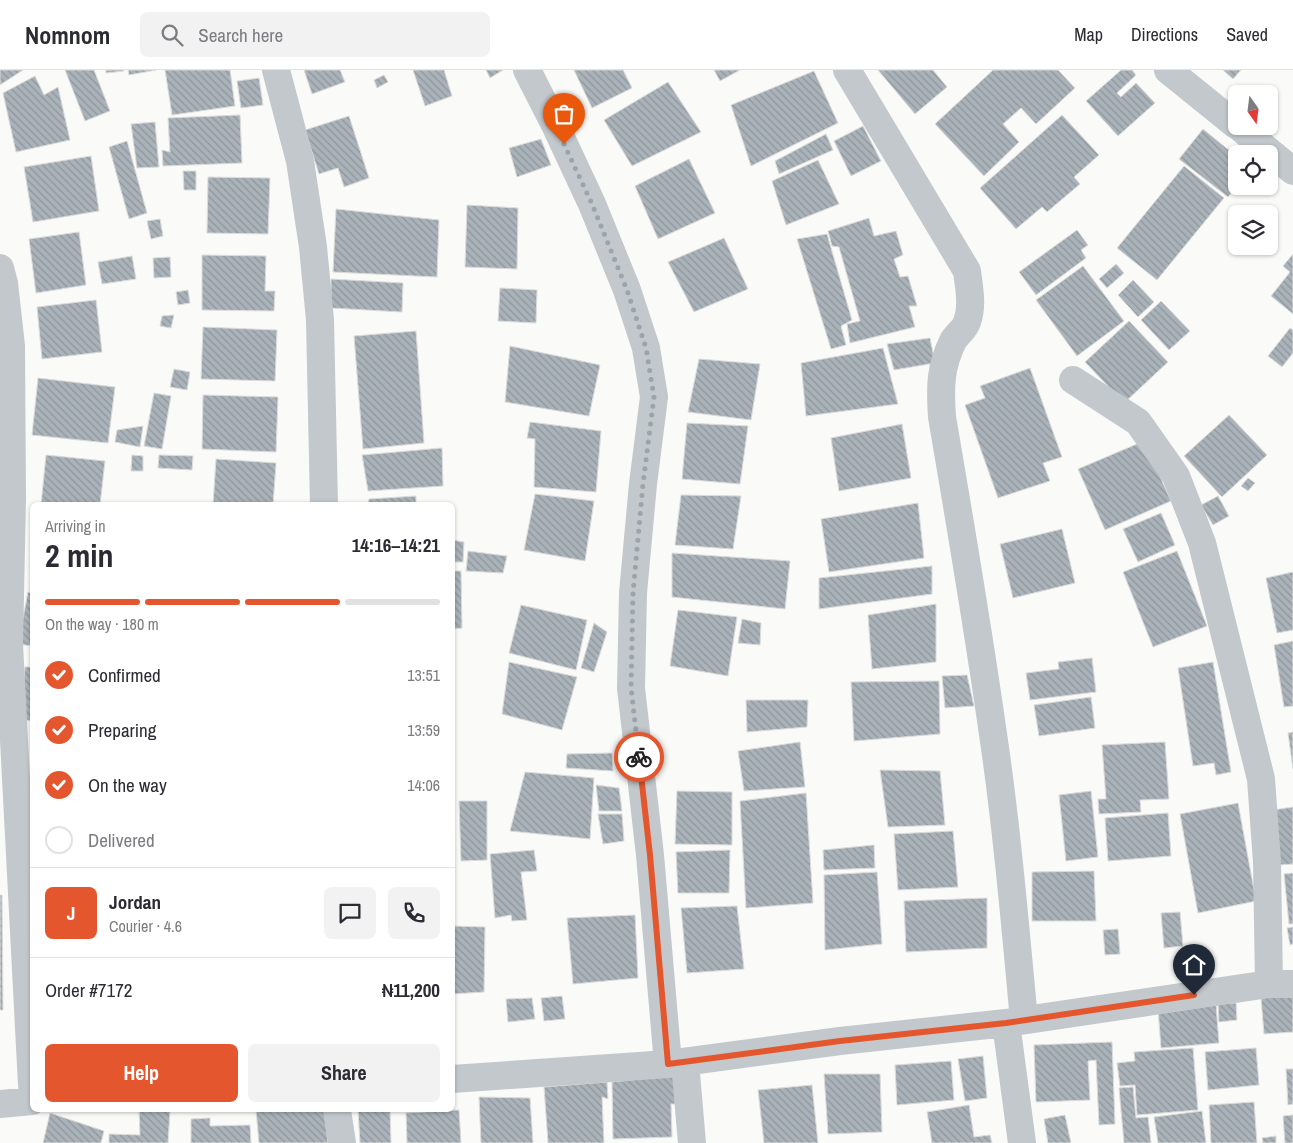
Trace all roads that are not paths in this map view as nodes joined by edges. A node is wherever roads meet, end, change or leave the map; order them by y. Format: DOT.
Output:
graph roads {
  1 [pos="276,70"];
  2 [pos="527,70"];
  3 [pos="847,70"];
  4 [pos="1168,70"];
  5 [pos="1228,119"];
  6 [pos="1248,135"];
  7 [pos="1293,171"];
  8 [pos="0,268"];
  9 [pos="1073,380"];
  10 [pos="324,502"];
  11 [pos="1281,984"];
  12 [pos="1015,1022"];
  13 [pos="30,1041"];
  14 [pos="676,1063"];
  15 [pos="455,1080"];
  16 [pos="30,1101"];
  17 [pos="0,1104"];
  18 [pos="337,1112"];
  19 [pos="342,1143"];
  20 [pos="692,1143"];
  21 [pos="1022,1143"];
  1 -- 10 [label="street"];
  2 -- 14 [label="street"];
  3 -- 12 [label="street"];
  4 -- 5 [label="street"];
  6 -- 7 [label="street"];
  8 -- 13 [label="street"];
  9 -- 11 [label="street"];
  11 -- 12 [label="street"];
  12 -- 14 [label="street"];
  12 -- 21 [label="street"];
  14 -- 15 [label="street"];
  14 -- 20 [label="street"];
  16 -- 17 [label="street"];
  18 -- 19 [label="street"];
}
